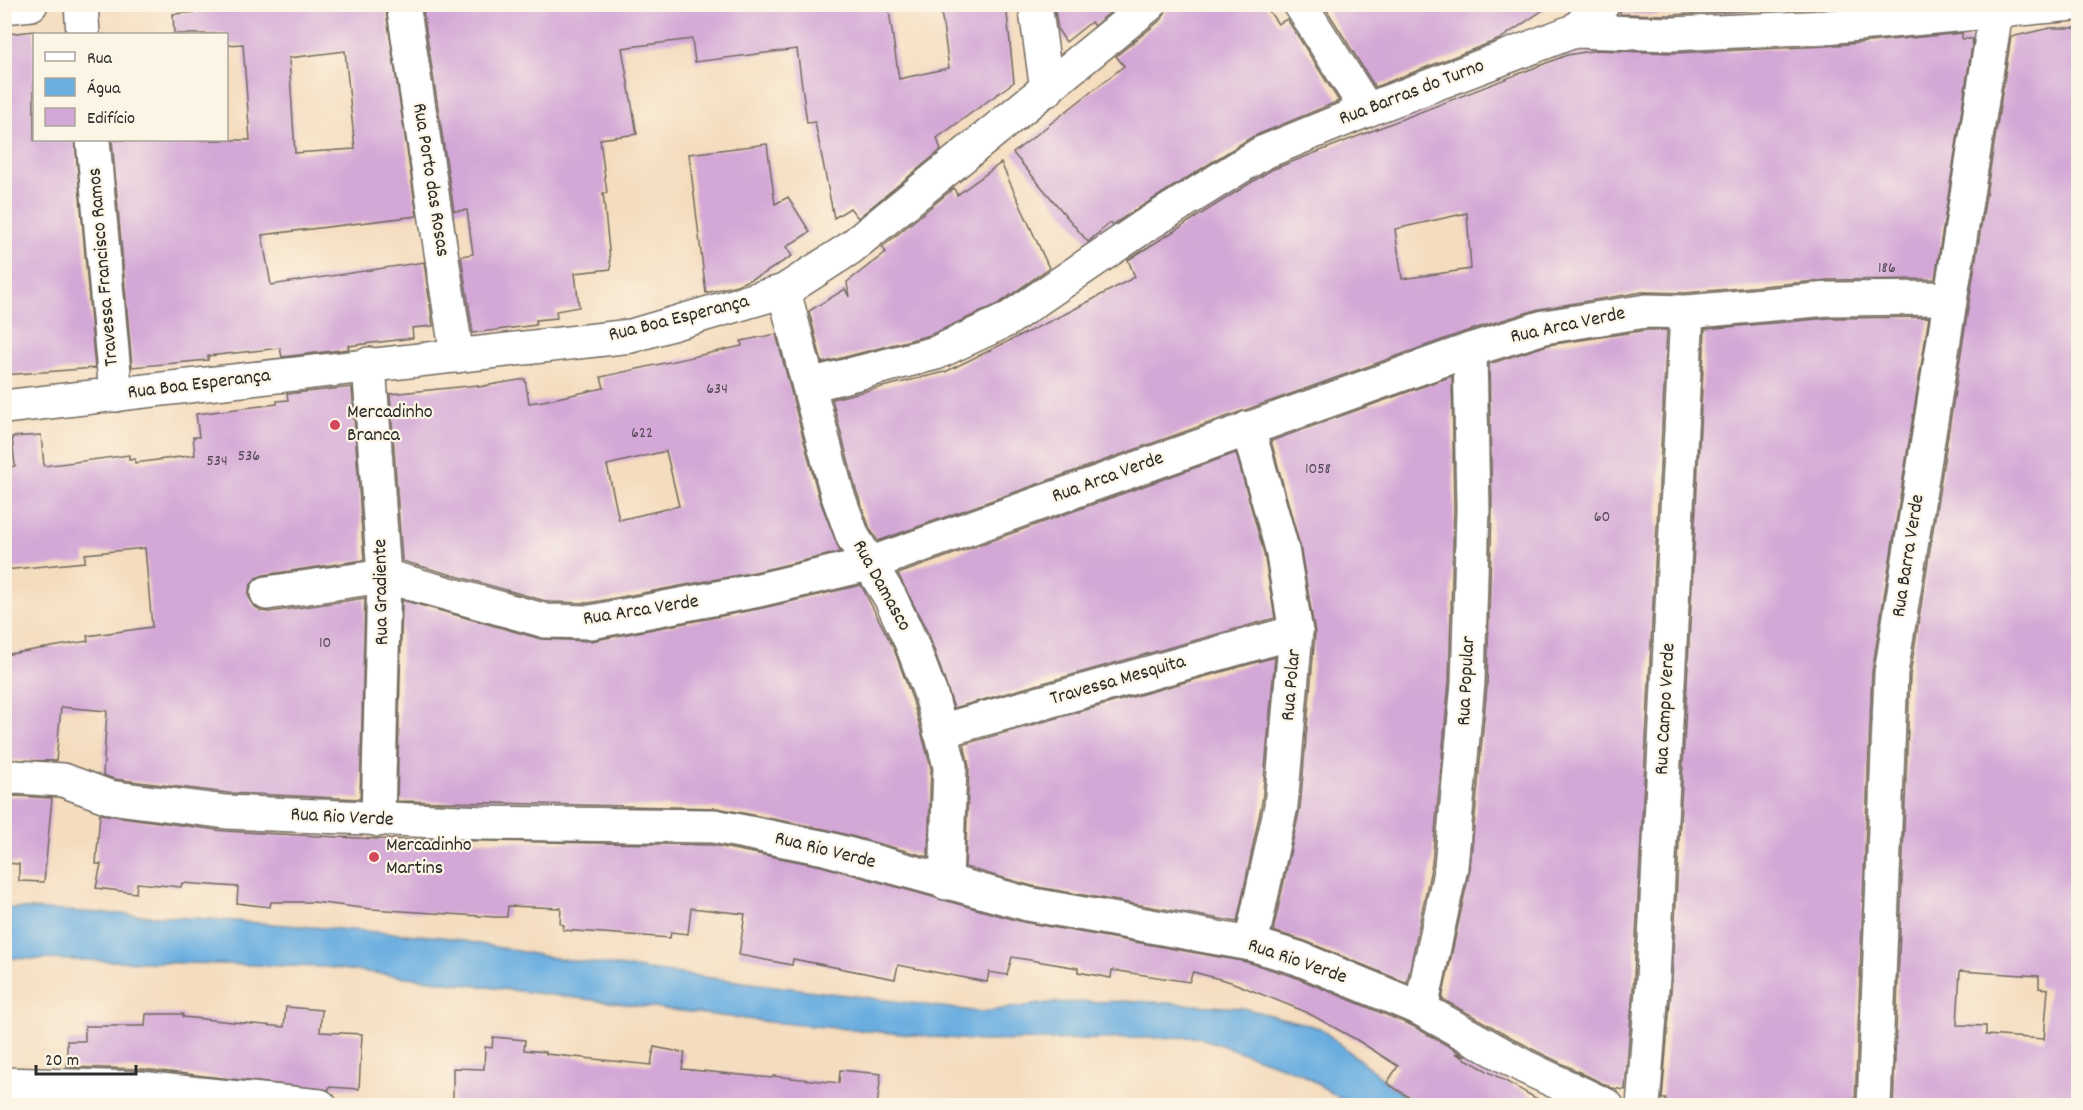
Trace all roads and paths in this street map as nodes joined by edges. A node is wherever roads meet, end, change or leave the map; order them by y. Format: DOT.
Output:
graph roads {
  1 [pos="31,4"];
  2 [pos="81,4"];
  3 [pos="403,4"];
  4 [pos="1035,4"];
  5 [pos="1150,4"];
  6 [pos="1300,4"];
  7 [pos="1603,4"];
  8 [pos="2074,4"];
  9 [pos="4,8"];
  10 [pos="1996,12"];
  11 [pos="1574,32"];
  12 [pos="83,33"];
  13 [pos="1047,90"];
  14 [pos="1366,110"];
  15 [pos="93,141"];
  16 [pos="784,291"];
  17 [pos="1949,298"];
  18 [pos="1686,312"];
  19 [pos="1470,350"];
  20 [pos="457,356"];
  21 [pos="369,364"];
  22 [pos="810,385"];
  23 [pos="116,395"];
  24 [pos="4,408"];
  25 [pos="1248,428"];
  26 [pos="869,564"];
  27 [pos="384,576"];
  28 [pos="267,593"];
  29 [pos="1296,632"];
  30 [pos="940,731"];
  31 [pos="4,779"];
  32 [pos="378,820"];
  33 [pos="946,883"];
  34 [pos="1251,944"];
  35 [pos="1421,1009"];
  36 [pos="4,1084"];
  37 [pos="320,1106"];
  38 [pos="1607,1106"];
  39 [pos="1643,1106"];
  40 [pos="1874,1106"];
  1 -- 9 [label="street"];
  2 -- 12 [label="street"];
  3 -- 20 [label="street, Rua Porto das Rosas"];
  4 -- 13 [label="street"];
  5 -- 13 [label="street, Rua Boa Esperança"];
  6 -- 14 [label="street"];
  7 -- 11 [label="street"];
  8 -- 10 [label="street, Rua Barras do Turno"];
  10 -- 11 [label="street, Rua Barras do Turno"];
  10 -- 17 [label="street, Rua Barra Verde"];
  11 -- 14 [label="street, Rua Barras do Turno"];
  13 -- 16 [label="street, Rua Boa Esperança"];
  14 -- 22 [label="street, Rua Barras do Turno"];
  15 -- 23 [label="street, Travessa Francisco Ramos"];
  16 -- 20 [label="street, Rua Boa Esperança"];
  16 -- 22 [label="street, Rua Damasco"];
  17 -- 18 [label="street, Rua Arca Verde"];
  17 -- 40 [label="street, Rua Barra Verde"];
  18 -- 19 [label="street, Rua Arca Verde"];
  18 -- 39 [label="street, Rua Campo Verde"];
  19 -- 25 [label="street, Rua Arca Verde"];
  19 -- 35 [label="street, Rua Popular"];
  20 -- 21 [label="street, Rua Boa Esperança"];
  21 -- 23 [label="street, Rua Boa Esperança"];
  21 -- 27 [label="street, Rua Gradiente"];
  22 -- 26 [label="street, Rua Damasco"];
  23 -- 24 [label="street, Rua Boa Esperança"];
  25 -- 26 [label="street, Rua Arca Verde"];
  25 -- 29 [label="street, Rua Polar"];
  26 -- 27 [label="street, Rua Arca Verde"];
  26 -- 30 [label="street, Rua Damasco"];
  27 -- 28 [label="street, Rua Arca Verde"];
  27 -- 32 [label="street, Rua Gradiente"];
  29 -- 30 [label="street, Travessa Mesquita"];
  29 -- 34 [label="street, Rua Polar"];
  30 -- 33 [label="street, Rua Damasco"];
  31 -- 32 [label="street, Rua Rio Verde"];
  32 -- 33 [label="street, Rua Rio Verde"];
  33 -- 34 [label="street, Rua Rio Verde"];
  34 -- 35 [label="street, Rua Rio Verde"];
  35 -- 38 [label="street, Rua Rio Verde"];
  36 -- 37 [label="street"];
}
